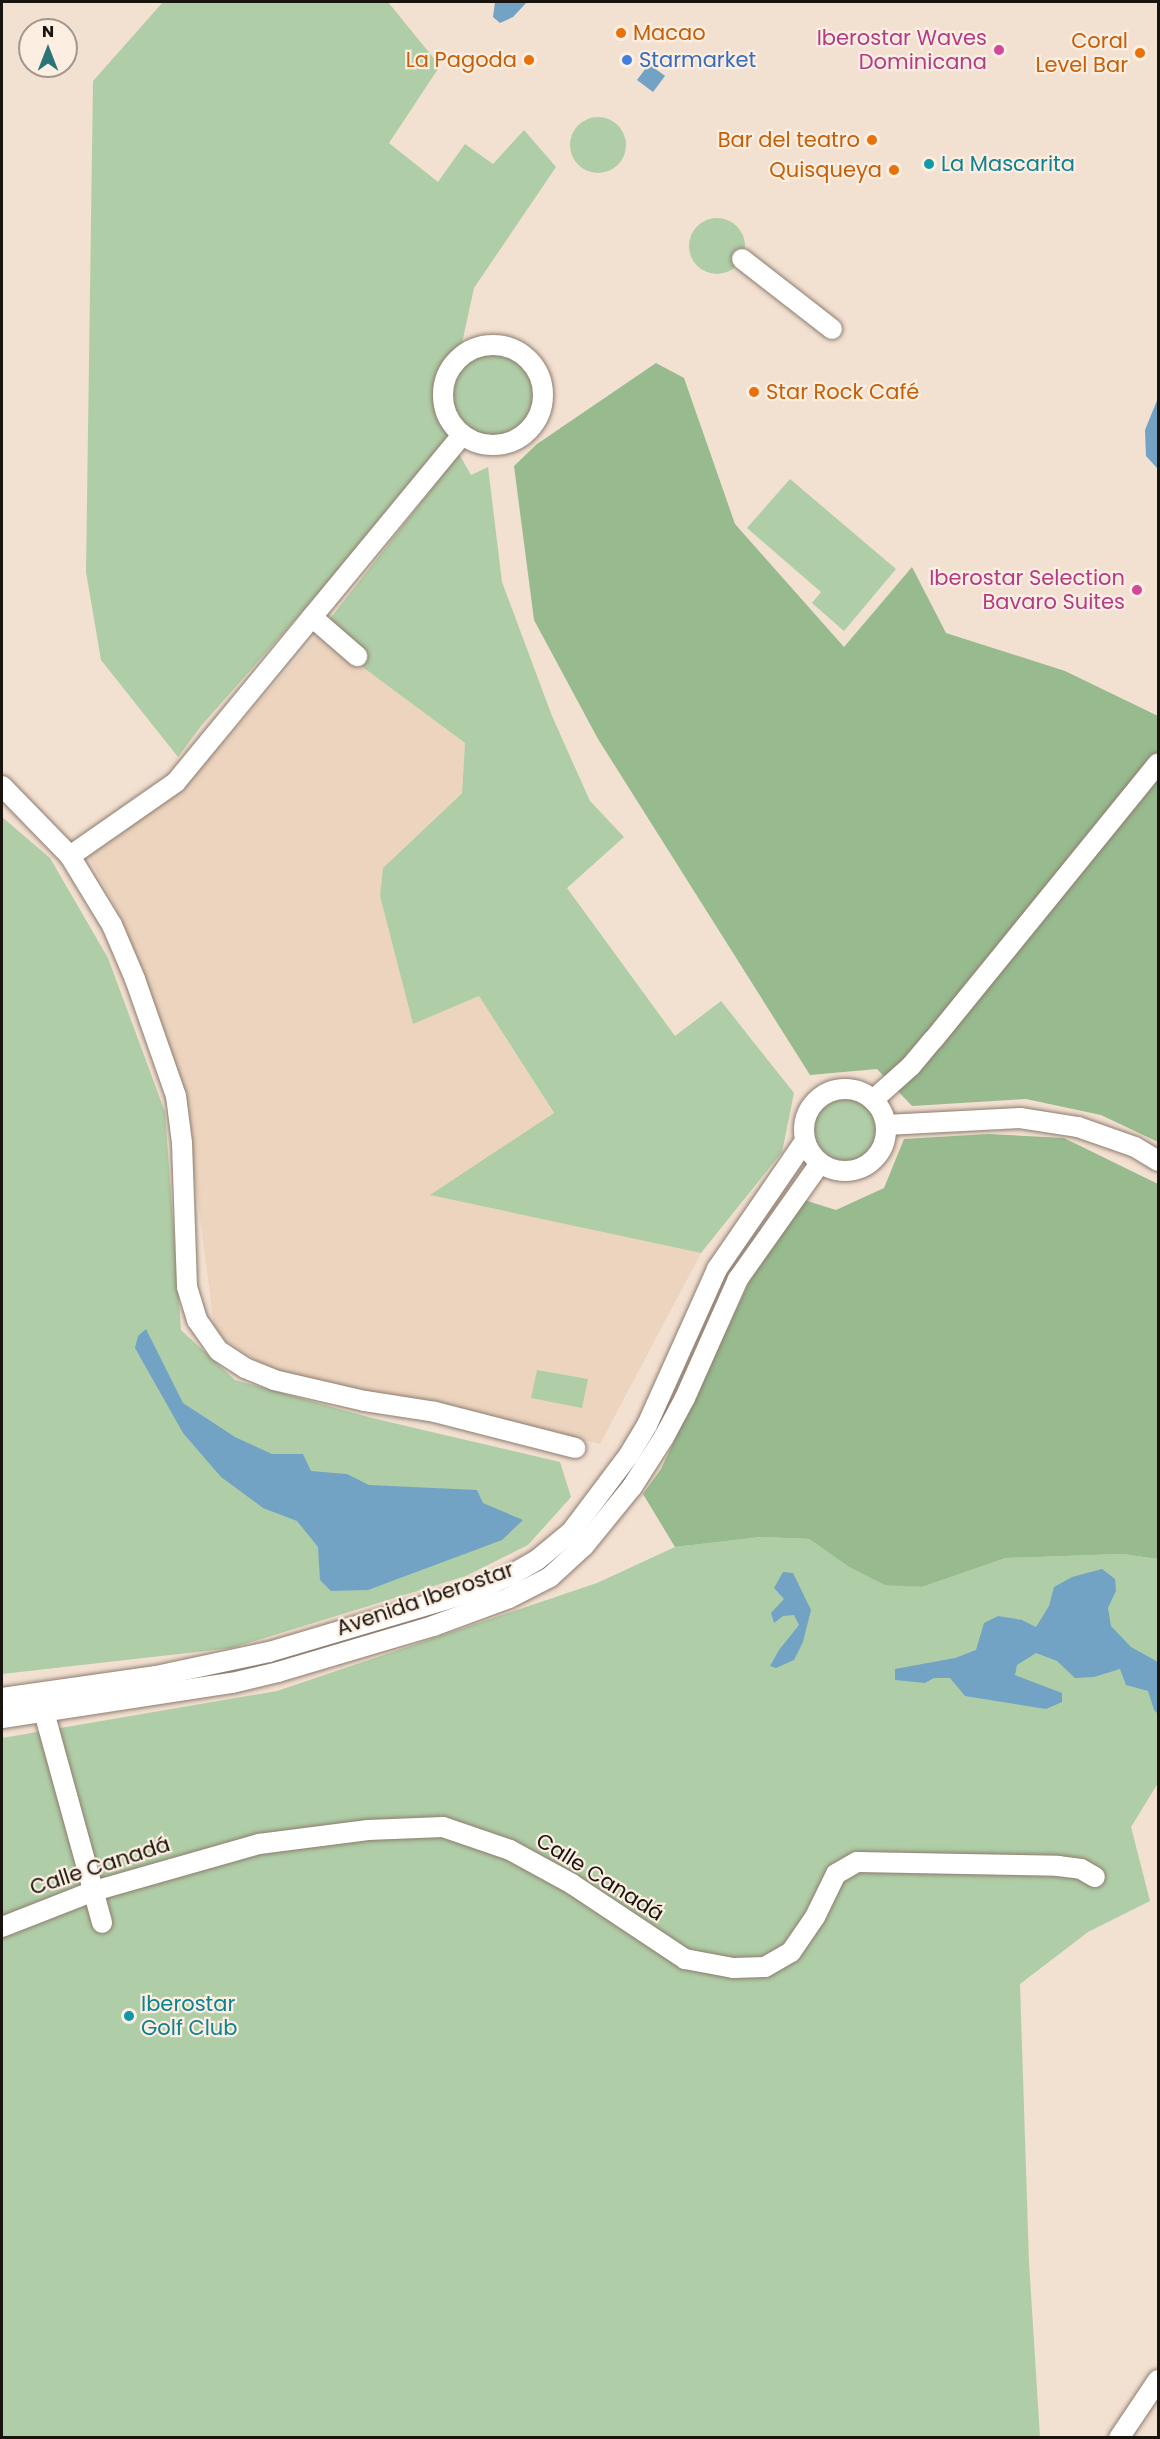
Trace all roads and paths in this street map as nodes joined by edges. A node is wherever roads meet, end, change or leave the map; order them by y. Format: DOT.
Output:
graph roads {
  1 [pos="742,260"];
  2 [pos="832,328"];
  3 [pos="462,435"];
  4 [pos="312,617"];
  5 [pos="357,656"];
  6 [pos="1158,763"];
  7 [pos="2,786"];
  8 [pos="70,856"];
  9 [pos="873,1100"];
  10 [pos="886,1125"];
  11 [pos="805,1142"];
  12 [pos="1158,1161"];
  13 [pos="820,1163"];
  14 [pos="575,1448"];
  15 [pos="39,1693"];
  16 [pos="2,1698"];
  17 [pos="44,1713"];
  18 [pos="2,1718"];
  19 [pos="1095,1877"];
  20 [pos="94,1891"];
  21 [pos="102,1923"];
  22 [pos="2,1927"];
  23 [pos="1158,2380"];
  24 [pos="1119,2438"];
  1 -- 2 [label="street"];
  3 -- 3 [label="street"];
  3 -- 4 [label="street"];
  4 -- 5 [label="street"];
  4 -- 8 [label="street"];
  6 -- 9 [label="street"];
  7 -- 8 [label="street"];
  8 -- 14 [label="street"];
  9 -- 10 [label="street"];
  9 -- 11 [label="street"];
  10 -- 12 [label="street"];
  10 -- 13 [label="street"];
  11 -- 13 [label="street"];
  11 -- 15 [label="street, Avenida Iberostar"];
  13 -- 17 [label="street, Avenida Iberostar"];
  15 -- 16 [label="street, Avenida Iberostar"];
  15 -- 17 [label="street"];
  17 -- 18 [label="street, Avenida Iberostar"];
  17 -- 20 [label="street"];
  19 -- 20 [label="street, Calle Canadá"];
  20 -- 21 [label="street"];
  20 -- 22 [label="street, Calle Canadá"];
  23 -- 24 [label="street"];
}
